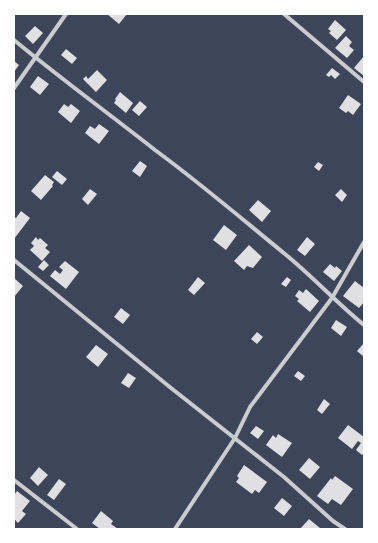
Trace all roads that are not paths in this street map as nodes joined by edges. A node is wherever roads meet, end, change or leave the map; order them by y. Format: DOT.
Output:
graph roads {
  1 [pos="66,14"];
  2 [pos="284,14"];
  3 [pos="14,40"];
  4 [pos="35,58"];
  5 [pos="364,82"];
  6 [pos="14,88"];
  7 [pos="364,242"];
  8 [pos="14,260"];
  9 [pos="332,298"];
  10 [pos="364,325"];
  11 [pos="235,438"];
  12 [pos="14,480"];
  13 [pos="77,529"];
  14 [pos="175,529"];
  15 [pos="345,529"];
  1 -- 4 [label="street"];
  2 -- 5 [label="street"];
  3 -- 4 [label="street"];
  4 -- 6 [label="street"];
  4 -- 9 [label="street"];
  7 -- 9 [label="street"];
  8 -- 11 [label="street"];
  9 -- 10 [label="street"];
  9 -- 11 [label="street"];
  11 -- 14 [label="street"];
  11 -- 15 [label="street"];
  12 -- 13 [label="street"];
}
